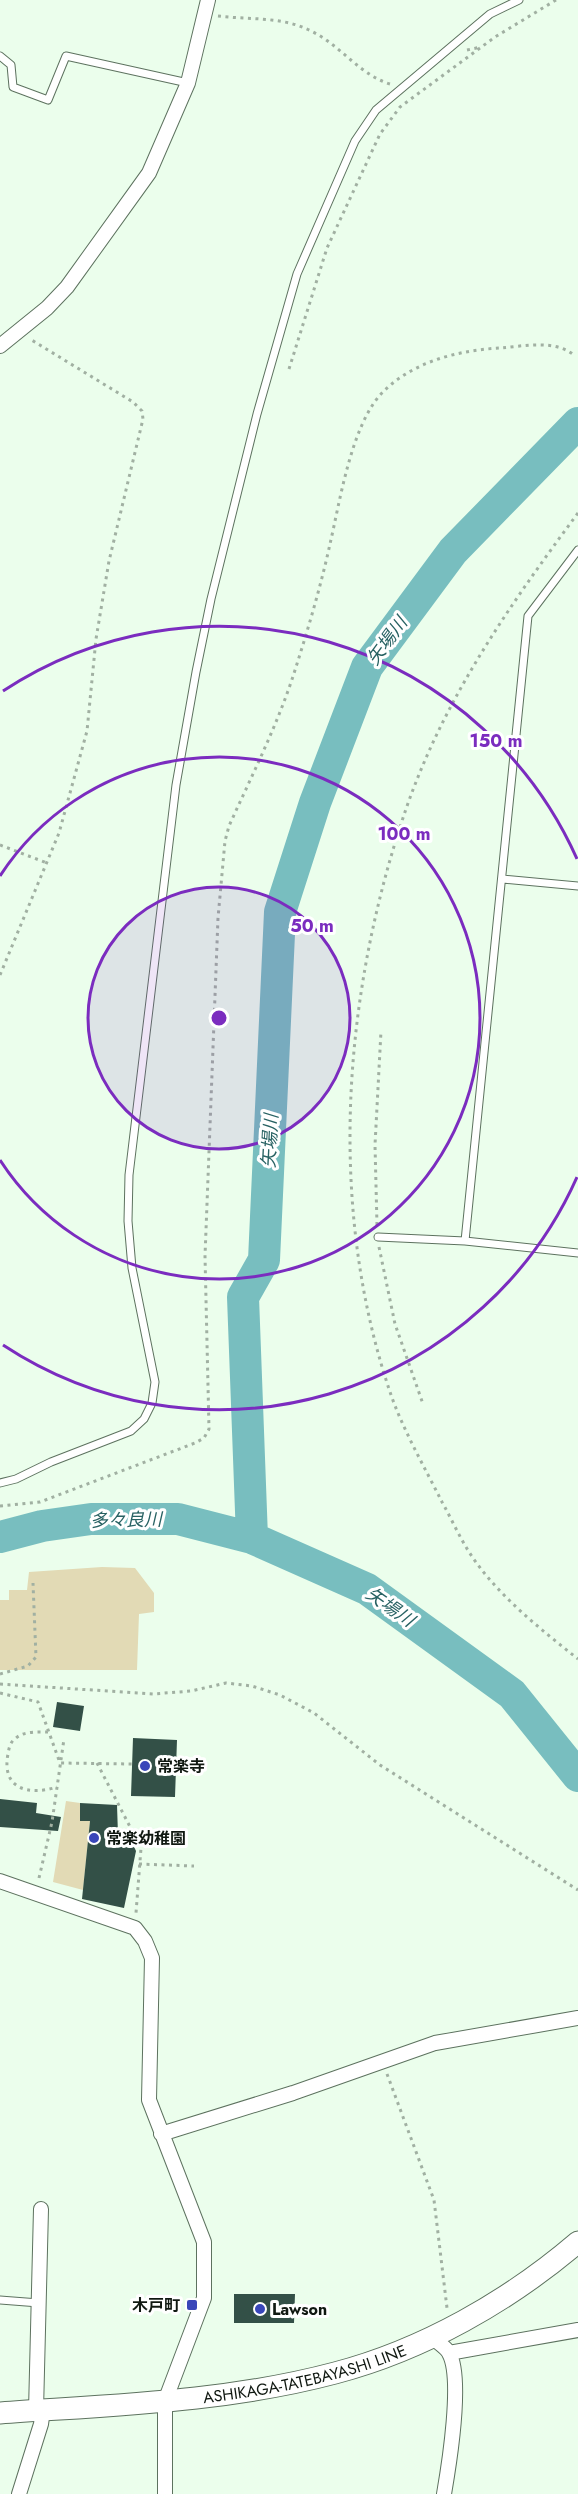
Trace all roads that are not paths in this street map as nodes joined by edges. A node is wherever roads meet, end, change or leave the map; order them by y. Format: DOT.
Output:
graph roads {
  1 [pos="519,0"];
  2 [pos="206,6"];
  3 [pos="0,56"];
  4 [pos="189,83"];
  5 [pos="0,346"];
  6 [pos="578,550"];
  7 [pos="503,879"];
  8 [pos="578,886"];
  9 [pos="378,1237"];
  10 [pos="465,1241"];
  11 [pos="578,1253"];
  12 [pos="0,1483"];
  13 [pos="0,1881"];
  14 [pos="578,2018"];
  15 [pos="161,2134"];
  16 [pos="41,2209"];
  17 [pos="578,2242"];
  18 [pos="0,2300"];
  19 [pos="39,2303"];
  20 [pos="578,2330"];
  21 [pos="441,2332"];
  22 [pos="449,2353"];
  23 [pos="165,2402"];
  24 [pos="40,2410"];
  25 [pos="0,2413"];
  26 [pos="19,2494"];
  27 [pos="165,2494"];
  28 [pos="444,2494"];
  1 -- 12 [label="lane"];
  2 -- 4 [label="street"];
  3 -- 4 [label="lane"];
  4 -- 5 [label="street"];
  6 -- 7 [label="lane"];
  7 -- 8 [label="lane"];
  7 -- 10 [label="lane"];
  9 -- 10 [label="lane"];
  10 -- 11 [label="lane"];
  13 -- 15 [label="street"];
  14 -- 15 [label="street"];
  15 -- 23 [label="street"];
  16 -- 19 [label="street"];
  17 -- 21 [label="main road, ASHIKAGA-TATEBAYASHI LINE"];
  18 -- 19 [label="lane"];
  19 -- 24 [label="street"];
  20 -- 22 [label="street"];
  21 -- 22 [label="street"];
  21 -- 23 [label="main road, ASHIKAGA-TATEBAYASHI LINE"];
  22 -- 28 [label="street"];
  23 -- 24 [label="main road, ASHIKAGA-TATEBAYASHI LINE"];
  23 -- 27 [label="street"];
  24 -- 25 [label="main road, ASHIKAGA-TATEBAYASHI LINE"];
  24 -- 26 [label="street"];
}
